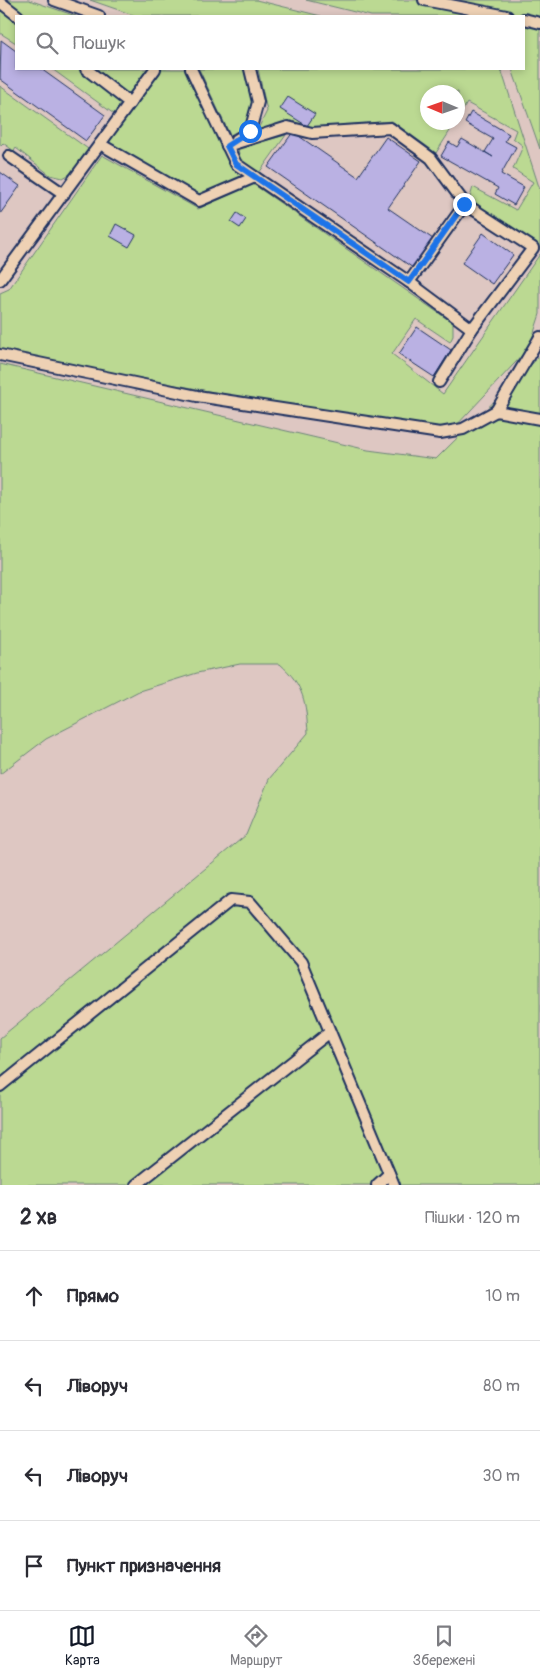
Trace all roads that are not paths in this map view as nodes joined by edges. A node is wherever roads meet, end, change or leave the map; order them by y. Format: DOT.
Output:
graph roads {
  1 [pos="54,0"];
  2 [pos="426,0"];
  3 [pos="0,2"];
  4 [pos="17,15"];
  5 [pos="96,15"];
  6 [pos="502,15"];
  7 [pos="525,20"];
  8 [pos="540,23"];
  9 [pos="87,70"];
  10 [pos="154,70"];
  11 [pos="191,70"];
  12 [pos="250,70"];
  13 [pos="130,103"];
  14 [pos="100,144"];
  15 [pos="227,146"];
  16 [pos="9,156"];
  17 [pos="255,177"];
  18 [pos="64,194"];
  19 [pos="464,204"];
  20 [pos="0,280"];
  21 [pos="409,282"];
  22 [pos="472,329"];
  23 [pos="540,337"];
  24 [pos="0,355"];
  25 [pos="439,382"];
  26 [pos="496,411"];
  27 [pos="540,419"];
  28 [pos="330,1032"];
  29 [pos="0,1086"];
  30 [pos="389,1174"];
  31 [pos="136,1185"];
  32 [pos="376,1185"];
  33 [pos="394,1185"];
  1 -- 5 [label="lane"];
  2 -- 6 [label="lane"];
  3 -- 4 [label="lane"];
  7 -- 8 [label="lane"];
  9 -- 13 [label="lane"];
  10 -- 13 [label="lane"];
  11 -- 15 [label="lane"];
  12 -- 15 [label="lane"];
  13 -- 14 [label="lane"];
  14 -- 17 [label="lane"];
  14 -- 18 [label="lane"];
  15 -- 17 [label="lane"];
  15 -- 19 [label="lane"];
  16 -- 18 [label="lane"];
  17 -- 21 [label="lane"];
  18 -- 20 [label="lane"];
  19 -- 21 [label="lane"];
  19 -- 22 [label="lane"];
  21 -- 22 [label="lane"];
  22 -- 25 [label="lane"];
  23 -- 26 [label="lane"];
  24 -- 26 [label="lane"];
  26 -- 27 [label="lane"];
  28 -- 29 [label="lane"];
  28 -- 30 [label="lane"];
  28 -- 31 [label="lane"];
  30 -- 32 [label="lane"];
  30 -- 33 [label="lane"];
}
